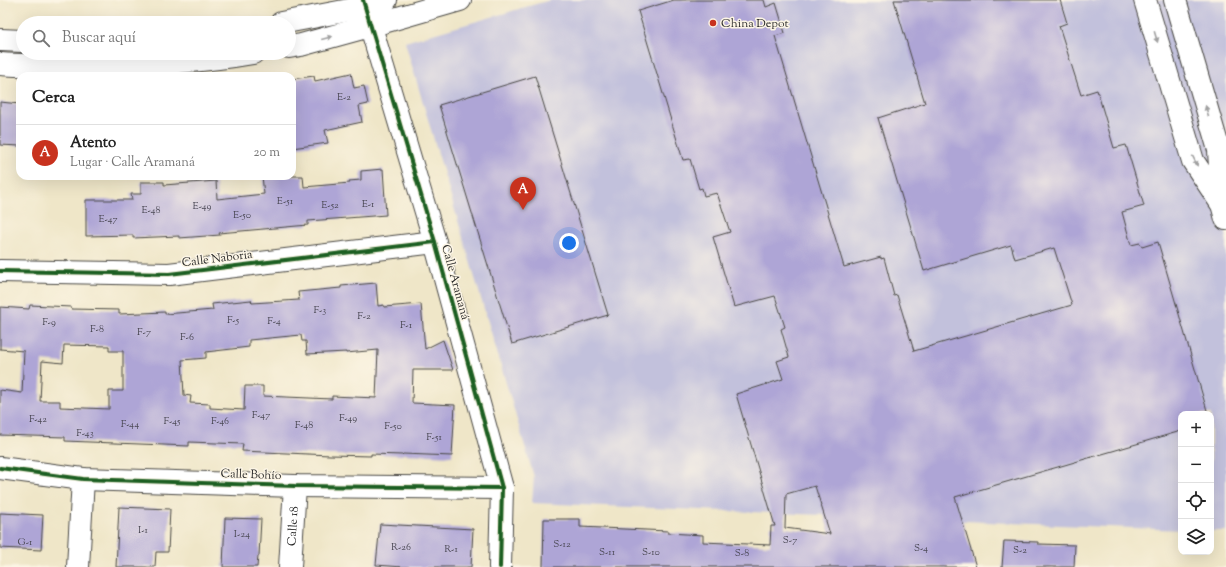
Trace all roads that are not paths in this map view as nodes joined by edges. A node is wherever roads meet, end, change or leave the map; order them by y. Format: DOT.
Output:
graph roads {
  1 [pos="386,0"];
  2 [pos="460,0"];
  3 [pos="1145,0"];
  4 [pos="1175,0"];
  5 [pos="366,11"];
  6 [pos="296,21"];
  7 [pos="0,40"];
  8 [pos="16,41"];
  9 [pos="296,46"];
  10 [pos="207,60"];
  11 [pos="0,64"];
  12 [pos="1224,211"];
  13 [pos="435,242"];
  14 [pos="0,271"];
  15 [pos="0,468"];
  16 [pos="83,479"];
  17 [pos="295,486"];
  18 [pos="502,488"];
  19 [pos="78,567"];
  20 [pos="290,567"];
  21 [pos="500,567"];
  1 -- 5 [label="street"];
  2 -- 5 [label="street"];
  3 -- 12 [label="street, one-way"];
  12 -- 4 [label="street, one-way"];
  5 -- 6 [label="street"];
  9 -- 5 [label="street, one-way"];
  5 -- 13 [label="street, Calle Aramaná"];
  7 -- 8 [label="street"];
  10 -- 11 [label="street"];
  13 -- 14 [label="street, Calle Naboria"];
  13 -- 18 [label="street, Calle Aramaná"];
  15 -- 16 [label="street, Calle Bohío"];
  16 -- 17 [label="street, Calle Bohío"];
  16 -- 19 [label="street"];
  17 -- 18 [label="street, Calle Bohío"];
  17 -- 20 [label="street, Calle 18"];
  18 -- 21 [label="street, Calle Aramaná"];
}
